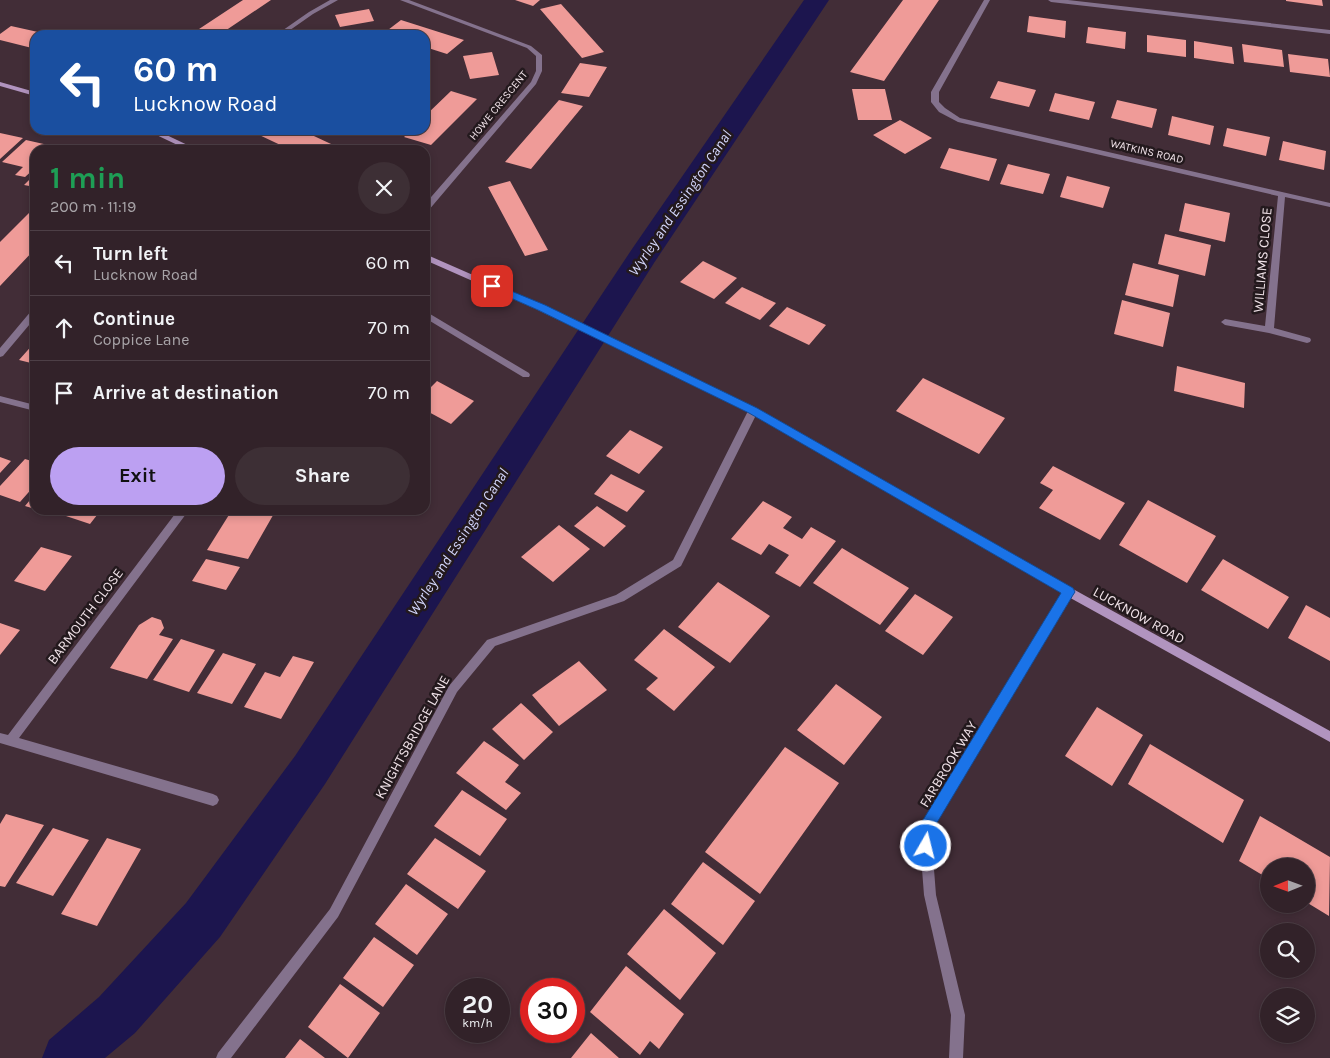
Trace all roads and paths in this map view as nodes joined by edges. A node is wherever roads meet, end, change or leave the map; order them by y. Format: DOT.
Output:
graph roads {
  1 [pos="335,0"];
  2 [pos="403,0"];
  3 [pos="987,0"];
  4 [pos="1051,0"];
  5 [pos="286,30"];
  6 [pos="1330,32"];
  7 [pos="0,84"];
  8 [pos="30,93"];
  9 [pos="159,135"];
  10 [pos="178,145"];
  11 [pos="1282,193"];
  12 [pos="430,203"];
  13 [pos="1330,205"];
  14 [pos="430,260"];
  15 [pos="430,317"];
  16 [pos="30,318"];
  17 [pos="1225,322"];
  18 [pos="1269,330"];
  19 [pos="1307,340"];
  20 [pos="0,354"];
  21 [pos="526,375"];
  22 [pos="0,400"];
  23 [pos="30,407"];
  24 [pos="753,411"];
  25 [pos="180,515"];
  26 [pos="1069,592"];
  27 [pos="1330,737"];
  28 [pos="5,739"];
  29 [pos="213,800"];
  30 [pos="223,1058"];
  31 [pos="956,1058"];
  1 -- 5 [label="street"];
  2 -- 12 [label="street, HOWE CRESCENT"];
  3 -- 11 [label="street, WATKINS ROAD"];
  4 -- 6 [label="street"];
  7 -- 8 [label="street"];
  9 -- 10 [label="street"];
  11 -- 13 [label="street, WATKINS ROAD"];
  11 -- 18 [label="street, WILLIAMS CLOSE"];
  14 -- 24 [label="street, LUCKNOW ROAD"];
  15 -- 21 [label="street"];
  16 -- 20 [label="street"];
  17 -- 18 [label="street, WILLIAMS CLOSE"];
  18 -- 19 [label="street, WILLIAMS CLOSE"];
  22 -- 23 [label="street"];
  24 -- 26 [label="street, LUCKNOW ROAD"];
  24 -- 30 [label="street, KNIGHTSBRIDGE LANE"];
  25 -- 28 [label="street, BARMOUTH CLOSE"];
  26 -- 27 [label="street, LUCKNOW ROAD"];
  26 -- 31 [label="street, FARBROOK WAY"];
  28 -- 29 [label="street, BARMOUTH CLOSE"];
}
